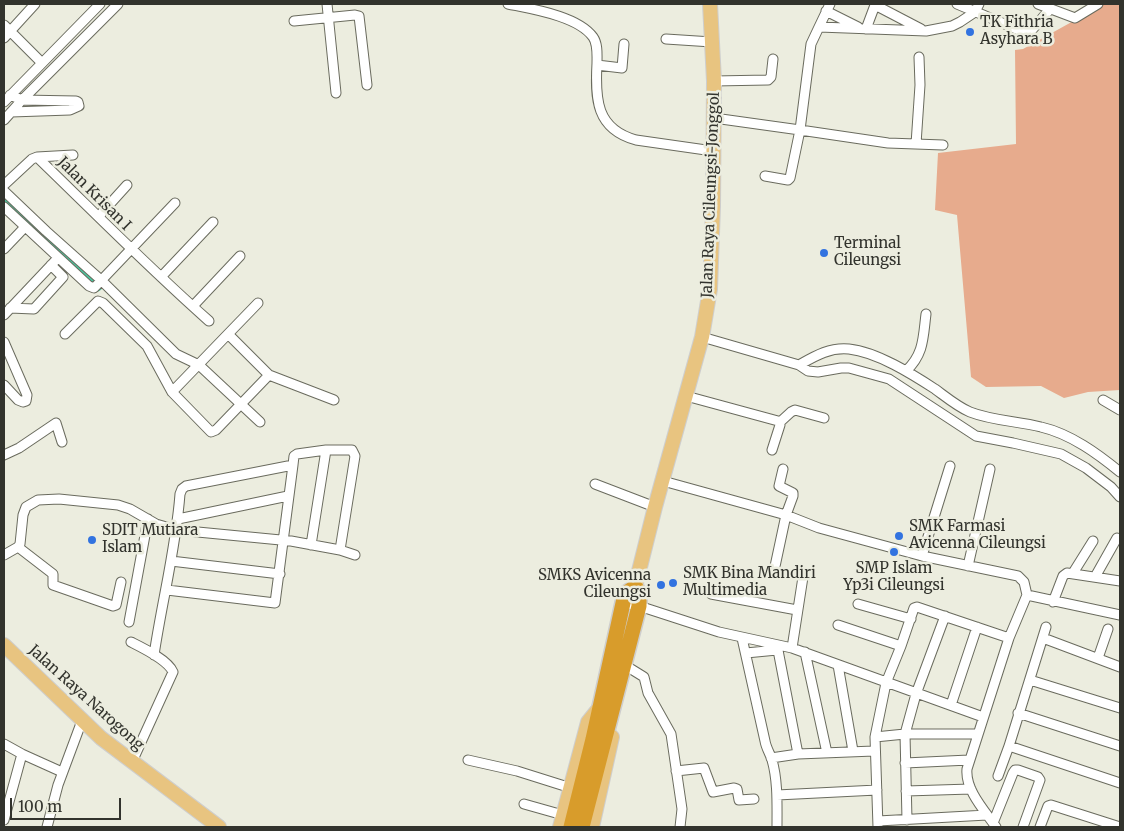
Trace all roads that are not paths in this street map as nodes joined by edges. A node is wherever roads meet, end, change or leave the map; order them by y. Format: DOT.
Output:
graph roads {
  1 [pos="35,4"];
  2 [pos="100,4"];
  3 [pos="118,4"];
  4 [pos="326,4"];
  5 [pos="508,4"];
  6 [pos="710,4"];
  7 [pos="957,4"];
  8 [pos="1038,4"];
  9 [pos="1098,4"];
  10 [pos="828,8"];
  11 [pos="977,8"];
  12 [pos="1050,9"];
  13 [pos="328,17"];
  14 [pos="294,21"];
  15 [pos="819,27"];
  16 [pos="864,29"];
  17 [pos="6,31"];
  18 [pos="926,31"];
  19 [pos="666,39"];
  20 [pos="712,42"];
  21 [pos="624,44"];
  22 [pos="919,57"];
  23 [pos="773,59"];
  24 [pos="42,63"];
  25 [pos="597,65"];
  26 [pos="714,81"];
  27 [pos="367,85"];
  28 [pos="336,93"];
  29 [pos="7,99"];
  30 [pos="22,100"];
  31 [pos="11,112"];
  32 [pos="714,118"];
  33 [pos="4,120"];
  34 [pos="800,130"];
  35 [pos="916,144"];
  36 [pos="943,145"];
  37 [pos="713,151"];
  38 [pos="74,155"];
  39 [pos="37,157"];
  40 [pos="765,176"];
  41 [pos="4,185"];
  42 [pos="127,185"];
  43 [pos="4,191"];
  44 [pos="175,203"];
  45 [pos="4,207"];
  46 [pos="98,216"];
  47 [pos="213,222"];
  48 [pos="25,227"];
  49 [pos="4,248"];
  50 [pos="131,250"];
  51 [pos="240,256"];
  52 [pos="58,257"];
  53 [pos="51,265"];
  54 [pos="161,277"];
  55 [pos="101,280"];
  56 [pos="258,303"];
  57 [pos="193,306"];
  58 [pos="7,311"];
  59 [pos="926,314"];
  60 [pos="210,321"];
  61 [pos="65,334"];
  62 [pos="228,334"];
  63 [pos="702,337"];
  64 [pos="4,342"];
  65 [pos="199,365"];
  66 [pos="799,365"];
  67 [pos="906,372"];
  68 [pos="269,375"];
  69 [pos="4,385"];
  70 [pos="172,392"];
  71 [pos="686,396"];
  72 [pos="334,400"];
  73 [pos="1103,400"];
  74 [pos="240,405"];
  75 [pos="1120,411"];
  76 [pos="824,418"];
  77 [pos="260,422"];
  78 [pos="779,423"];
  79 [pos="62,442"];
  80 [pos="326,450"];
  81 [pos="772,450"];
  82 [pos="4,455"];
  83 [pos="293,466"];
  84 [pos="950,466"];
  85 [pos="783,469"];
  86 [pos="990,469"];
  87 [pos="1120,472"];
  88 [pos="663,482"];
  89 [pos="595,484"];
  90 [pos="288,496"];
  91 [pos="1120,497"];
  92 [pos="655,507"];
  93 [pos="786,515"];
  94 [pos="148,519"];
  95 [pos="178,519"];
  96 [pos="177,530"];
  97 [pos="1117,538"];
  98 [pos="282,540"];
  99 [pos="1093,541"];
  100 [pos="311,545"];
  101 [pos="18,547"];
  102 [pos="340,550"];
  103 [pos="4,555"];
  104 [pos="355,555"];
  105 [pos="922,556"];
  106 [pos="171,561"];
  107 [pos="968,566"];
  108 [pos="774,571"];
  109 [pos="1073,573"];
  110 [pos="280,574"];
  111 [pos="803,577"];
  112 [pos="1095,577"];
  113 [pos="1120,581"];
  114 [pos="121,582"];
  115 [pos="635,587"];
  116 [pos="167,590"];
  117 [pos="711,594"];
  118 [pos="1027,595"];
  119 [pos="1052,602"];
  120 [pos="623,603"];
  121 [pos="858,604"];
  122 [pos="639,606"];
  123 [pos="797,610"];
  124 [pos="1120,615"];
  125 [pos="945,616"];
  126 [pos="911,619"];
  127 [pos="129,622"];
  128 [pos="838,625"];
  129 [pos="977,627"];
  130 [pos="1046,627"];
  131 [pos="1108,629"];
  132 [pos="742,638"];
  133 [pos="1009,638"];
  134 [pos="1043,638"];
  135 [pos="131,642"];
  136 [pos="4,645"];
  137 [pos="901,646"];
  138 [pos="777,647"];
  139 [pos="792,648"];
  140 [pos="805,652"];
  141 [pos="746,653"];
  142 [pos="154,655"];
  143 [pos="1098,658"];
  144 [pos="623,664"];
  145 [pos="838,666"];
  146 [pos="1120,667"];
  147 [pos="1030,680"];
  148 [pos="886,683"];
  149 [pos="916,694"];
  150 [pos="951,705"];
  151 [pos="606,707"];
  152 [pos="1120,708"];
  153 [pos="1018,713"];
  154 [pos="983,717"];
  155 [pos="84,721"];
  156 [pos="905,734"];
  157 [pos="977,734"];
  158 [pos="600,736"];
  159 [pos="874,737"];
  160 [pos="4,744"];
  161 [pos="1009,746"];
  162 [pos="1120,746"];
  163 [pos="853,751"];
  164 [pos="874,752"];
  165 [pos="827,753"];
  166 [pos="22,754"];
  167 [pos="798,754"];
  168 [pos="771,758"];
  169 [pos="468,760"];
  170 [pos="969,760"];
  171 [pos="132,762"];
  172 [pos="905,763"];
  173 [pos="676,771"];
  174 [pos="62,772"];
  175 [pos="998,776"];
  176 [pos="1120,783"];
  177 [pos="571,788"];
  178 [pos="971,789"];
  179 [pos="877,790"];
  180 [pos="906,791"];
  181 [pos="777,795"];
  182 [pos="754,799"];
  183 [pos="524,804"];
  184 [pos="4,820"];
  185 [pos="907,820"];
  186 [pos="992,822"];
  187 [pos="565,823"];
  188 [pos="878,824"];
  189 [pos="216,826"];
  190 [pos="47,827"];
  191 [pos="582,827"];
  192 [pos="592,827"];
  193 [pos="680,827"];
  194 [pos="777,827"];
  195 [pos="1023,827"];
  196 [pos="1040,827"];
  197 [pos="1120,827"];
  1 -- 17 [label="street"];
  2 -- 24 [label="street"];
  3 -- 30 [label="street"];
  4 -- 13 [label="street"];
  5 -- 25 [label="street"];
  6 -- 20 [label="main road, Jalan Raya Cileungsi-Jonggol"];
  7 -- 11 [label="street"];
  8 -- 12 [label="street"];
  9 -- 12 [label="street"];
  10 -- 15 [label="street"];
  10 -- 16 [label="street"];
  11 -- 12 [label="street"];
  11 -- 18 [label="street"];
  13 -- 14 [label="street"];
  13 -- 27 [label="street"];
  13 -- 28 [label="street"];
  15 -- 16 [label="street"];
  15 -- 34 [label="street"];
  16 -- 18 [label="street"];
  16 -- 18 [label="street"];
  17 -- 24 [label="street"];
  19 -- 20 [label="street"];
  20 -- 26 [label="main road, Jalan Raya Cileungsi-Jonggol"];
  21 -- 25 [label="street"];
  22 -- 35 [label="street"];
  23 -- 26 [label="street"];
  24 -- 29 [label="street"];
  25 -- 37 [label="street"];
  26 -- 32 [label="main road, Jalan Raya Cileungsi-Jonggol"];
  29 -- 30 [label="street"];
  30 -- 31 [label="street"];
  30 -- 31 [label="street"];
  31 -- 33 [label="street"];
  32 -- 34 [label="street"];
  32 -- 37 [label="main road, Jalan Raya Cileungsi-Jonggol"];
  34 -- 35 [label="street"];
  34 -- 40 [label="street"];
  35 -- 36 [label="street"];
  37 -- 63 [label="main road, Jalan Raya Cileungsi-Jonggol"];
  38 -- 39 [label="street"];
  39 -- 41 [label="street"];
  39 -- 46 [label="street, Jalan Krisan I"];
  42 -- 46 [label="street"];
  43 -- 55 [label="street"];
  44 -- 50 [label="street"];
  45 -- 48 [label="street"];
  46 -- 50 [label="street, Jalan Krisan I"];
  47 -- 54 [label="street"];
  48 -- 49 [label="street"];
  48 -- 52 [label="street"];
  50 -- 54 [label="street, Jalan Krisan I"];
  50 -- 55 [label="street"];
  51 -- 57 [label="street"];
  52 -- 53 [label="street"];
  52 -- 55 [label="street"];
  53 -- 58 [label="street"];
  53 -- 58 [label="street"];
  54 -- 57 [label="street, Jalan Krisan I"];
  55 -- 65 [label="street"];
  56 -- 62 [label="street"];
  57 -- 60 [label="street, Jalan Krisan I"];
  59 -- 67 [label="street"];
  61 -- 70 [label="street"];
  62 -- 65 [label="street"];
  62 -- 68 [label="street"];
  63 -- 66 [label="street"];
  63 -- 71 [label="main road, Jalan Raya Cileungsi-Jonggol"];
  64 -- 69 [label="street"];
  65 -- 70 [label="street"];
  65 -- 74 [label="street"];
  66 -- 67 [label="street"];
  66 -- 91 [label="street"];
  67 -- 87 [label="street"];
  68 -- 72 [label="street"];
  68 -- 74 [label="street"];
  70 -- 74 [label="street"];
  71 -- 78 [label="street"];
  71 -- 88 [label="main road, Jalan Raya Cileungsi-Jonggol"];
  73 -- 75 [label="street"];
  74 -- 77 [label="street"];
  76 -- 78 [label="street"];
  78 -- 81 [label="street"];
  79 -- 82 [label="street"];
  80 -- 83 [label="street"];
  80 -- 100 [label="street"];
  80 -- 102 [label="street"];
  83 -- 90 [label="street"];
  83 -- 95 [label="street"];
  84 -- 105 [label="street"];
  85 -- 93 [label="street"];
  86 -- 107 [label="street"];
  88 -- 92 [label="main road, Jalan Raya Cileungsi-Jonggol"];
  88 -- 93 [label="street"];
  89 -- 92 [label="street"];
  90 -- 95 [label="street"];
  90 -- 98 [label="street"];
  92 -- 115 [label="main road, Jalan Raya Cileungsi-Jonggol"];
  93 -- 105 [label="street"];
  93 -- 108 [label="street"];
  94 -- 96 [label="street"];
  94 -- 101 [label="street"];
  94 -- 127 [label="street"];
  95 -- 96 [label="street"];
  96 -- 98 [label="street"];
  96 -- 106 [label="street"];
  97 -- 112 [label="street"];
  98 -- 100 [label="street"];
  98 -- 110 [label="street"];
  99 -- 109 [label="street"];
  100 -- 102 [label="street"];
  101 -- 103 [label="street"];
  101 -- 114 [label="street"];
  102 -- 104 [label="street"];
  105 -- 107 [label="street"];
  106 -- 110 [label="street"];
  106 -- 116 [label="street"];
  107 -- 118 [label="street"];
  109 -- 112 [label="street"];
  109 -- 119 [label="street"];
  110 -- 116 [label="street"];
  111 -- 123 [label="street"];
  112 -- 113 [label="street"];
  115 -- 120 [label="highway, Jalan Raya Cileungsi-Jonggol"];
  115 -- 122 [label="highway, Jalan Raya Cileungsi-Jonggol"];
  116 -- 142 [label="street"];
  117 -- 123 [label="street"];
  118 -- 119 [label="street"];
  118 -- 133 [label="street"];
  119 -- 124 [label="street"];
  120 -- 122 [label="street"];
  120 -- 151 [label="highway, Jalan Raya Cileungsi-Jonggol"];
  121 -- 126 [label="street"];
  122 -- 132 [label="street"];
  122 -- 144 [label="highway, Jalan Raya Cileungsi-Jonggol"];
  123 -- 139 [label="street"];
  125 -- 126 [label="street"];
  125 -- 129 [label="street"];
  125 -- 149 [label="street"];
  126 -- 137 [label="street"];
  128 -- 137 [label="street"];
  129 -- 133 [label="street"];
  129 -- 150 [label="street"];
  130 -- 134 [label="street"];
  131 -- 143 [label="street"];
  132 -- 138 [label="street"];
  132 -- 141 [label="street"];
  133 -- 154 [label="street"];
  134 -- 143 [label="street"];
  134 -- 147 [label="street"];
  135 -- 142 [label="street"];
  136 -- 155 [label="main road, Jalan Raya Narogong"];
  137 -- 148 [label="street"];
  138 -- 139 [label="street"];
  138 -- 141 [label="street"];
  138 -- 167 [label="street"];
  139 -- 140 [label="street"];
  140 -- 145 [label="street"];
  140 -- 165 [label="street"];
  141 -- 168 [label="street"];
  142 -- 171 [label="street"];
  143 -- 146 [label="street"];
  144 -- 151 [label="highway, Jalan Raya Cileungsi-Jonggol"];
  144 -- 173 [label="street"];
  145 -- 148 [label="street"];
  145 -- 163 [label="street"];
  147 -- 152 [label="street"];
  147 -- 153 [label="street"];
  148 -- 149 [label="street"];
  148 -- 159 [label="street"];
  149 -- 150 [label="street"];
  149 -- 156 [label="street"];
  150 -- 154 [label="street"];
  151 -- 158 [label="highway, Jalan Raya Cileungsi-Jonggol"];
  151 -- 177 [label="main road, Jalan Raya Cileungsi-Jonggol"];
  151 -- 192 [label="main road, Jalan Raya Cileungsi-Jonggol"];
  153 -- 161 [label="street"];
  153 -- 162 [label="street"];
  154 -- 157 [label="street"];
  155 -- 171 [label="main road, Jalan Raya Narogong"];
  155 -- 174 [label="street"];
  156 -- 157 [label="street"];
  156 -- 159 [label="street"];
  156 -- 172 [label="street"];
  157 -- 170 [label="street"];
  158 -- 187 [label="highway"];
  158 -- 191 [label="highway"];
  159 -- 164 [label="street"];
  160 -- 166 [label="street"];
  161 -- 175 [label="street"];
  161 -- 176 [label="street"];
  163 -- 164 [label="street"];
  163 -- 165 [label="street"];
  164 -- 179 [label="street"];
  165 -- 167 [label="street"];
  166 -- 174 [label="street"];
  166 -- 184 [label="street"];
  167 -- 168 [label="street"];
  168 -- 181 [label="street"];
  169 -- 177 [label="street"];
  170 -- 172 [label="street"];
  170 -- 178 [label="street"];
  171 -- 189 [label="main road, Jalan Raya Narogong"];
  172 -- 180 [label="street"];
  173 -- 182 [label="street"];
  173 -- 193 [label="street"];
  174 -- 190 [label="street"];
  177 -- 187 [label="main road, Jalan Raya Cileungsi-Jonggol"];
  178 -- 180 [label="street"];
  178 -- 186 [label="street"];
  179 -- 181 [label="street"];
  179 -- 188 [label="street"];
  180 -- 185 [label="street"];
  181 -- 194 [label="street"];
  183 -- 187 [label="street"];
  185 -- 186 [label="street"];
  185 -- 188 [label="street"];
  186 -- 195 [label="street"];
  196 -- 197 [label="street"];
}
